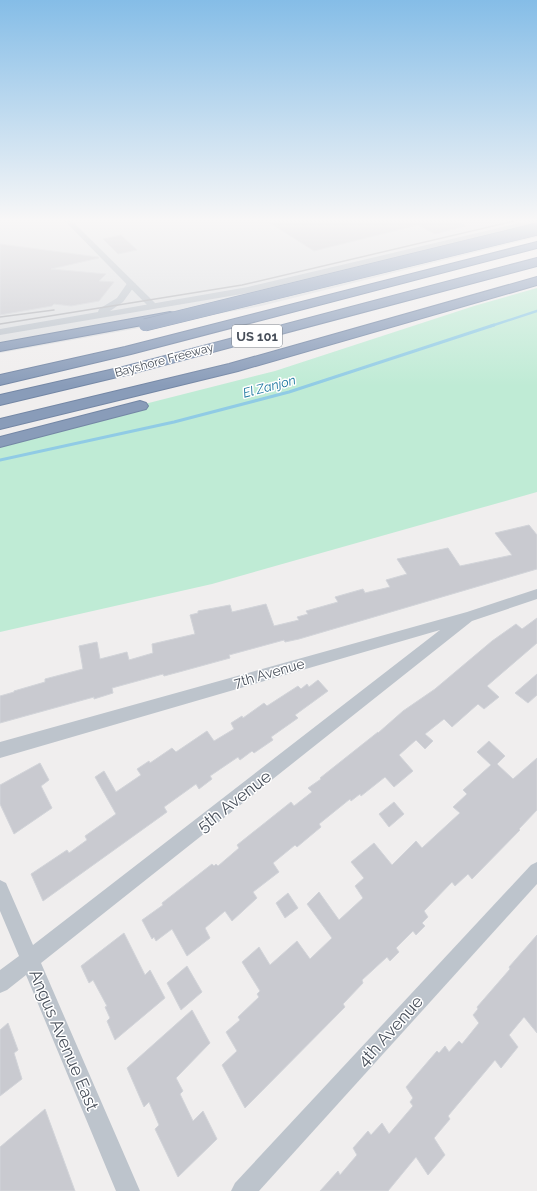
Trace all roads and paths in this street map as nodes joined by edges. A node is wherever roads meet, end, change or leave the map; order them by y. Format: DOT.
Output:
graph roads {
  1 [pos="122,275"];
  2 [pos="313,275"];
  3 [pos="350,275"];
  4 [pos="387,275"];
  5 [pos="422,275"];
  6 [pos="492,275"];
  7 [pos="505,275"];
  8 [pos="537,281"];
  9 [pos="131,284"];
  10 [pos="504,291"];
  11 [pos="152,305"];
  12 [pos="95,315"];
  13 [pos="144,325"];
  14 [pos="0,332"];
  15 [pos="164,341"];
  16 [pos="0,348"];
  17 [pos="0,354"];
  18 [pos="0,357"];
  19 [pos="0,371"];
  20 [pos="0,380"];
  21 [pos="219,385"];
  22 [pos="0,400"];
  23 [pos="0,418"];
  24 [pos="0,424"];
  25 [pos="0,435"];
  26 [pos="0,442"];
  27 [pos="537,594"];
  28 [pos="467,616"];
  29 [pos="0,750"];
  30 [pos="537,870"];
  31 [pos="0,889"];
  32 [pos="30,961"];
  33 [pos="0,983"];
  34 [pos="128,1191"];
  35 [pos="243,1191"];
  1 -- 9 [label="street"];
  2 -- 11 [label="street"];
  3 -- 13 [label="highway, bridge"];
  4 -- 16 [label="highway"];
  5 -- 15 [label="highway, Bayshore Freeway / US 101"];
  6 -- 22 [label="highway, Bayshore Freeway / US 101"];
  7 -- 23 [label="highway"];
  8 -- 10 [label="highway"];
  9 -- 11 [label="street"];
  9 -- 12 [label="street"];
  10 -- 21 [label="highway"];
  10 -- 24 [label="highway"];
  11 -- 12 [label="street"];
  12 -- 14 [label="street"];
  13 -- 17 [label="highway"];
  13 -- 18 [label="highway"];
  15 -- 19 [label="highway"];
  15 -- 20 [label="highway, Bayshore Freeway / US 101"];
  21 -- 25 [label="highway"];
  21 -- 26 [label="highway"];
  27 -- 28 [label="street, 7th Avenue"];
  28 -- 29 [label="street, 7th Avenue"];
  28 -- 32 [label="street, 5th Avenue"];
  30 -- 35 [label="street, 4th Avenue"];
  31 -- 32 [label="street, Angus Avenue East"];
  32 -- 33 [label="street, 5th Avenue"];
  32 -- 34 [label="street, Angus Avenue East"];
}
